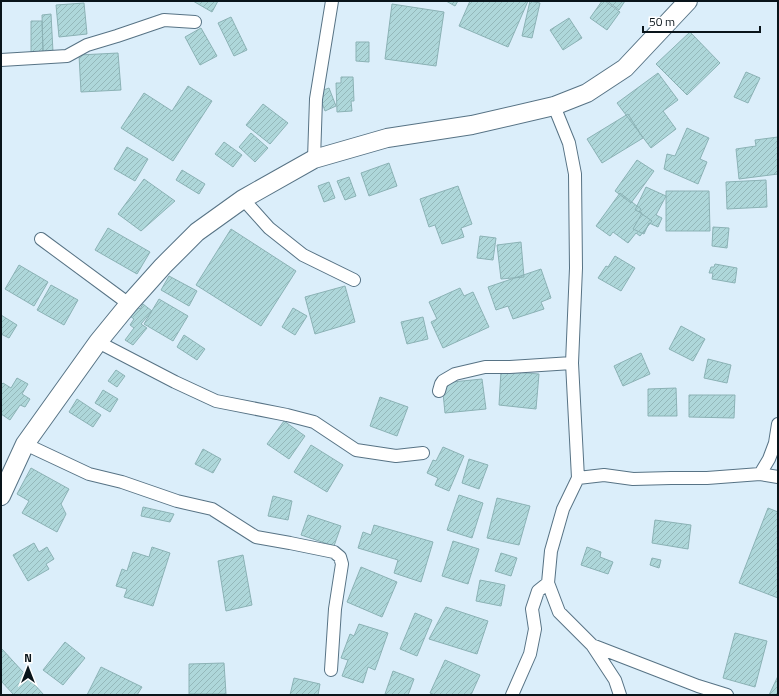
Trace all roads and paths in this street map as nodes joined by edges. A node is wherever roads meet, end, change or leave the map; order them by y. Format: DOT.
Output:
graph roads {
  1 [pos="332,1"];
  2 [pos="688,1"];
  3 [pos="195,22"];
  4 [pos="1,60"];
  5 [pos="554,106"];
  6 [pos="314,159"];
  7 [pos="242,200"];
  8 [pos="41,239"];
  9 [pos="354,280"];
  10 [pos="128,304"];
  11 [pos="98,342"];
  12 [pos="572,363"];
  13 [pos="439,391"];
  14 [pos="778,424"];
  15 [pos="25,444"];
  16 [pos="423,453"];
  17 [pos="760,474"];
  18 [pos="778,477"];
  19 [pos="578,478"];
  20 [pos="1,496"];
  21 [pos="548,583"];
  22 [pos="592,645"];
  23 [pos="332,670"];
  24 [pos="512,695"];
  25 [pos="620,695"];
  26 [pos="727,695"];
  1 -- 6 [label="street"];
  2 -- 5 [label="main road"];
  3 -- 4 [label="street"];
  5 -- 6 [label="main road"];
  5 -- 12 [label="street"];
  6 -- 7 [label="main road"];
  7 -- 9 [label="street"];
  7 -- 10 [label="main road"];
  8 -- 10 [label="street"];
  10 -- 11 [label="main road"];
  11 -- 15 [label="main road"];
  11 -- 16 [label="street"];
  12 -- 13 [label="street"];
  12 -- 19 [label="street"];
  14 -- 17 [label="street"];
  15 -- 20 [label="main road"];
  15 -- 23 [label="street"];
  17 -- 18 [label="street"];
  17 -- 19 [label="street"];
  19 -- 21 [label="street"];
  21 -- 22 [label="street"];
  21 -- 24 [label="street"];
  22 -- 25 [label="street"];
  22 -- 26 [label="street"];
}
